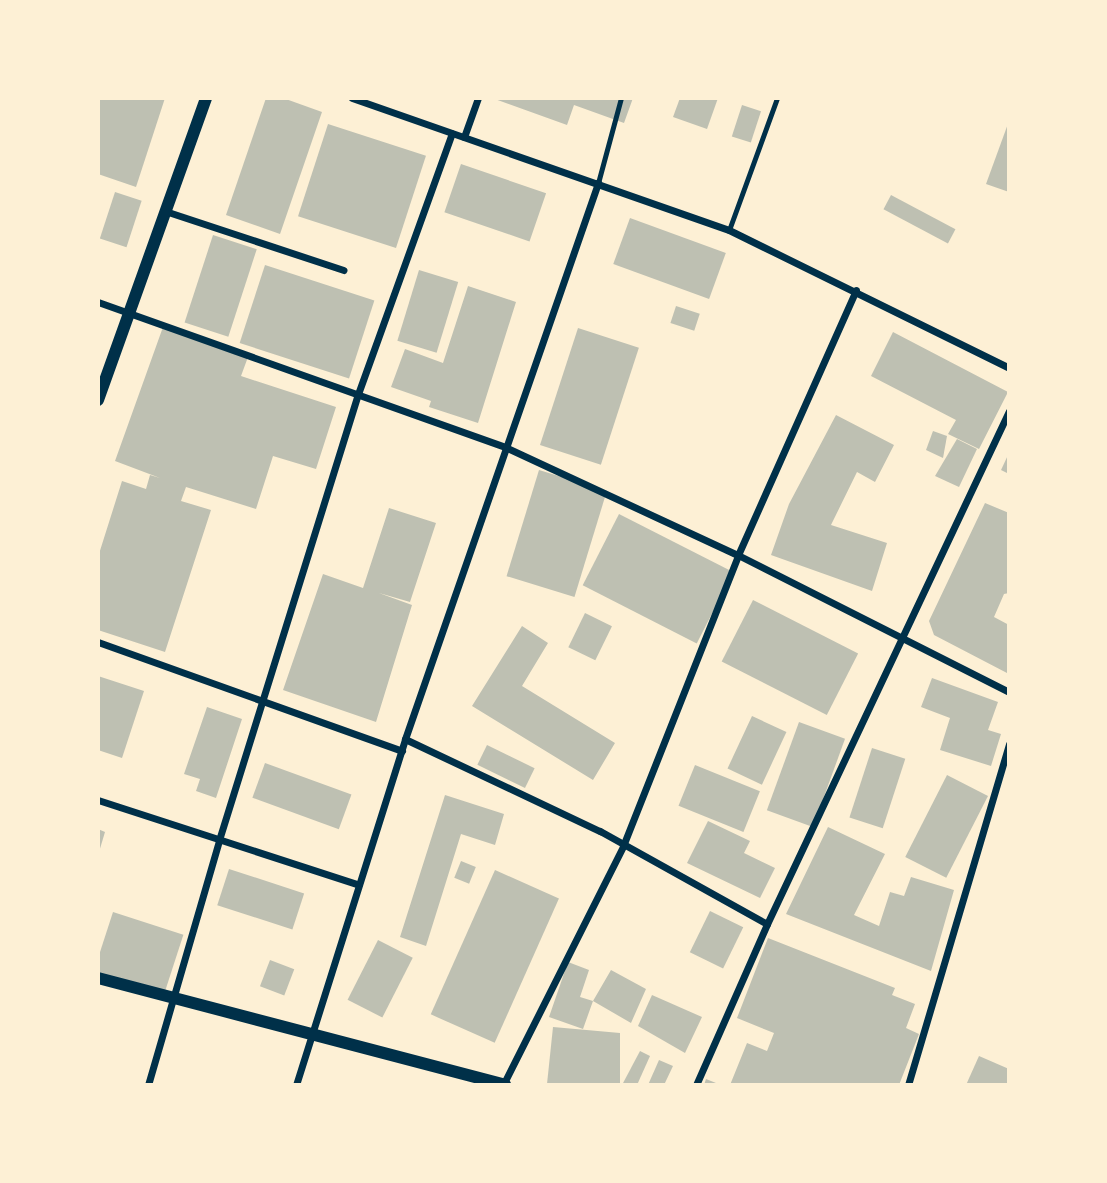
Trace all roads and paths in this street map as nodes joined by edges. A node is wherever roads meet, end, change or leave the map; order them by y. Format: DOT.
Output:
graph roads {
  1 [pos="206,98"];
  2 [pos="352,98"];
  3 [pos="478,98"];
  4 [pos="621,98"];
  5 [pos="776,98"];
  6 [pos="452,133"];
  7 [pos="464,137"];
  8 [pos="598,183"];
  9 [pos="166,211"];
  10 [pos="729,230"];
  11 [pos="343,270"];
  12 [pos="856,290"];
  13 [pos="98,302"];
  14 [pos="129,313"];
  15 [pos="1009,368"];
  16 [pos="358,394"];
  17 [pos="98,400"];
  18 [pos="1009,411"];
  19 [pos="505,447"];
  20 [pos="738,555"];
  21 [pos="902,636"];
  22 [pos="98,642"];
  23 [pos="1009,692"];
  24 [pos="265,700"];
  25 [pos="405,740"];
  26 [pos="1009,744"];
  27 [pos="402,751"];
  28 [pos="98,800"];
  29 [pos="219,840"];
  30 [pos="623,846"];
  31 [pos="359,885"];
  32 [pos="767,924"];
  33 [pos="98,978"];
  34 [pos="174,998"];
  35 [pos="313,1035"];
  36 [pos="148,1085"];
  37 [pos="296,1085"];
  38 [pos="503,1085"];
  39 [pos="696,1085"];
  40 [pos="908,1085"];
  1 -- 9 [label="street"];
  2 -- 6 [label="street"];
  3 -- 7 [label="street"];
  4 -- 8 [label="lane"];
  5 -- 10 [label="lane"];
  6 -- 7 [label="street"];
  6 -- 16 [label="street"];
  7 -- 8 [label="street"];
  8 -- 10 [label="street"];
  8 -- 19 [label="street"];
  9 -- 11 [label="street"];
  9 -- 14 [label="street"];
  10 -- 12 [label="street"];
  12 -- 15 [label="street"];
  12 -- 20 [label="street"];
  13 -- 14 [label="street"];
  14 -- 16 [label="street"];
  14 -- 17 [label="street"];
  16 -- 19 [label="street"];
  16 -- 24 [label="street"];
  18 -- 21 [label="street"];
  19 -- 20 [label="street"];
  19 -- 25 [label="street"];
  20 -- 21 [label="street"];
  20 -- 30 [label="street"];
  21 -- 23 [label="street"];
  21 -- 32 [label="street"];
  22 -- 24 [label="street"];
  24 -- 27 [label="street"];
  24 -- 29 [label="street"];
  25 -- 27 [label="street"];
  25 -- 30 [label="street"];
  26 -- 40 [label="street"];
  27 -- 31 [label="street"];
  28 -- 29 [label="street"];
  29 -- 31 [label="street"];
  29 -- 34 [label="street"];
  30 -- 32 [label="street"];
  30 -- 38 [label="street"];
  31 -- 35 [label="street"];
  32 -- 39 [label="street"];
  33 -- 34 [label="street"];
  34 -- 35 [label="street"];
  34 -- 36 [label="street"];
  35 -- 37 [label="street"];
  35 -- 38 [label="street"];
}
